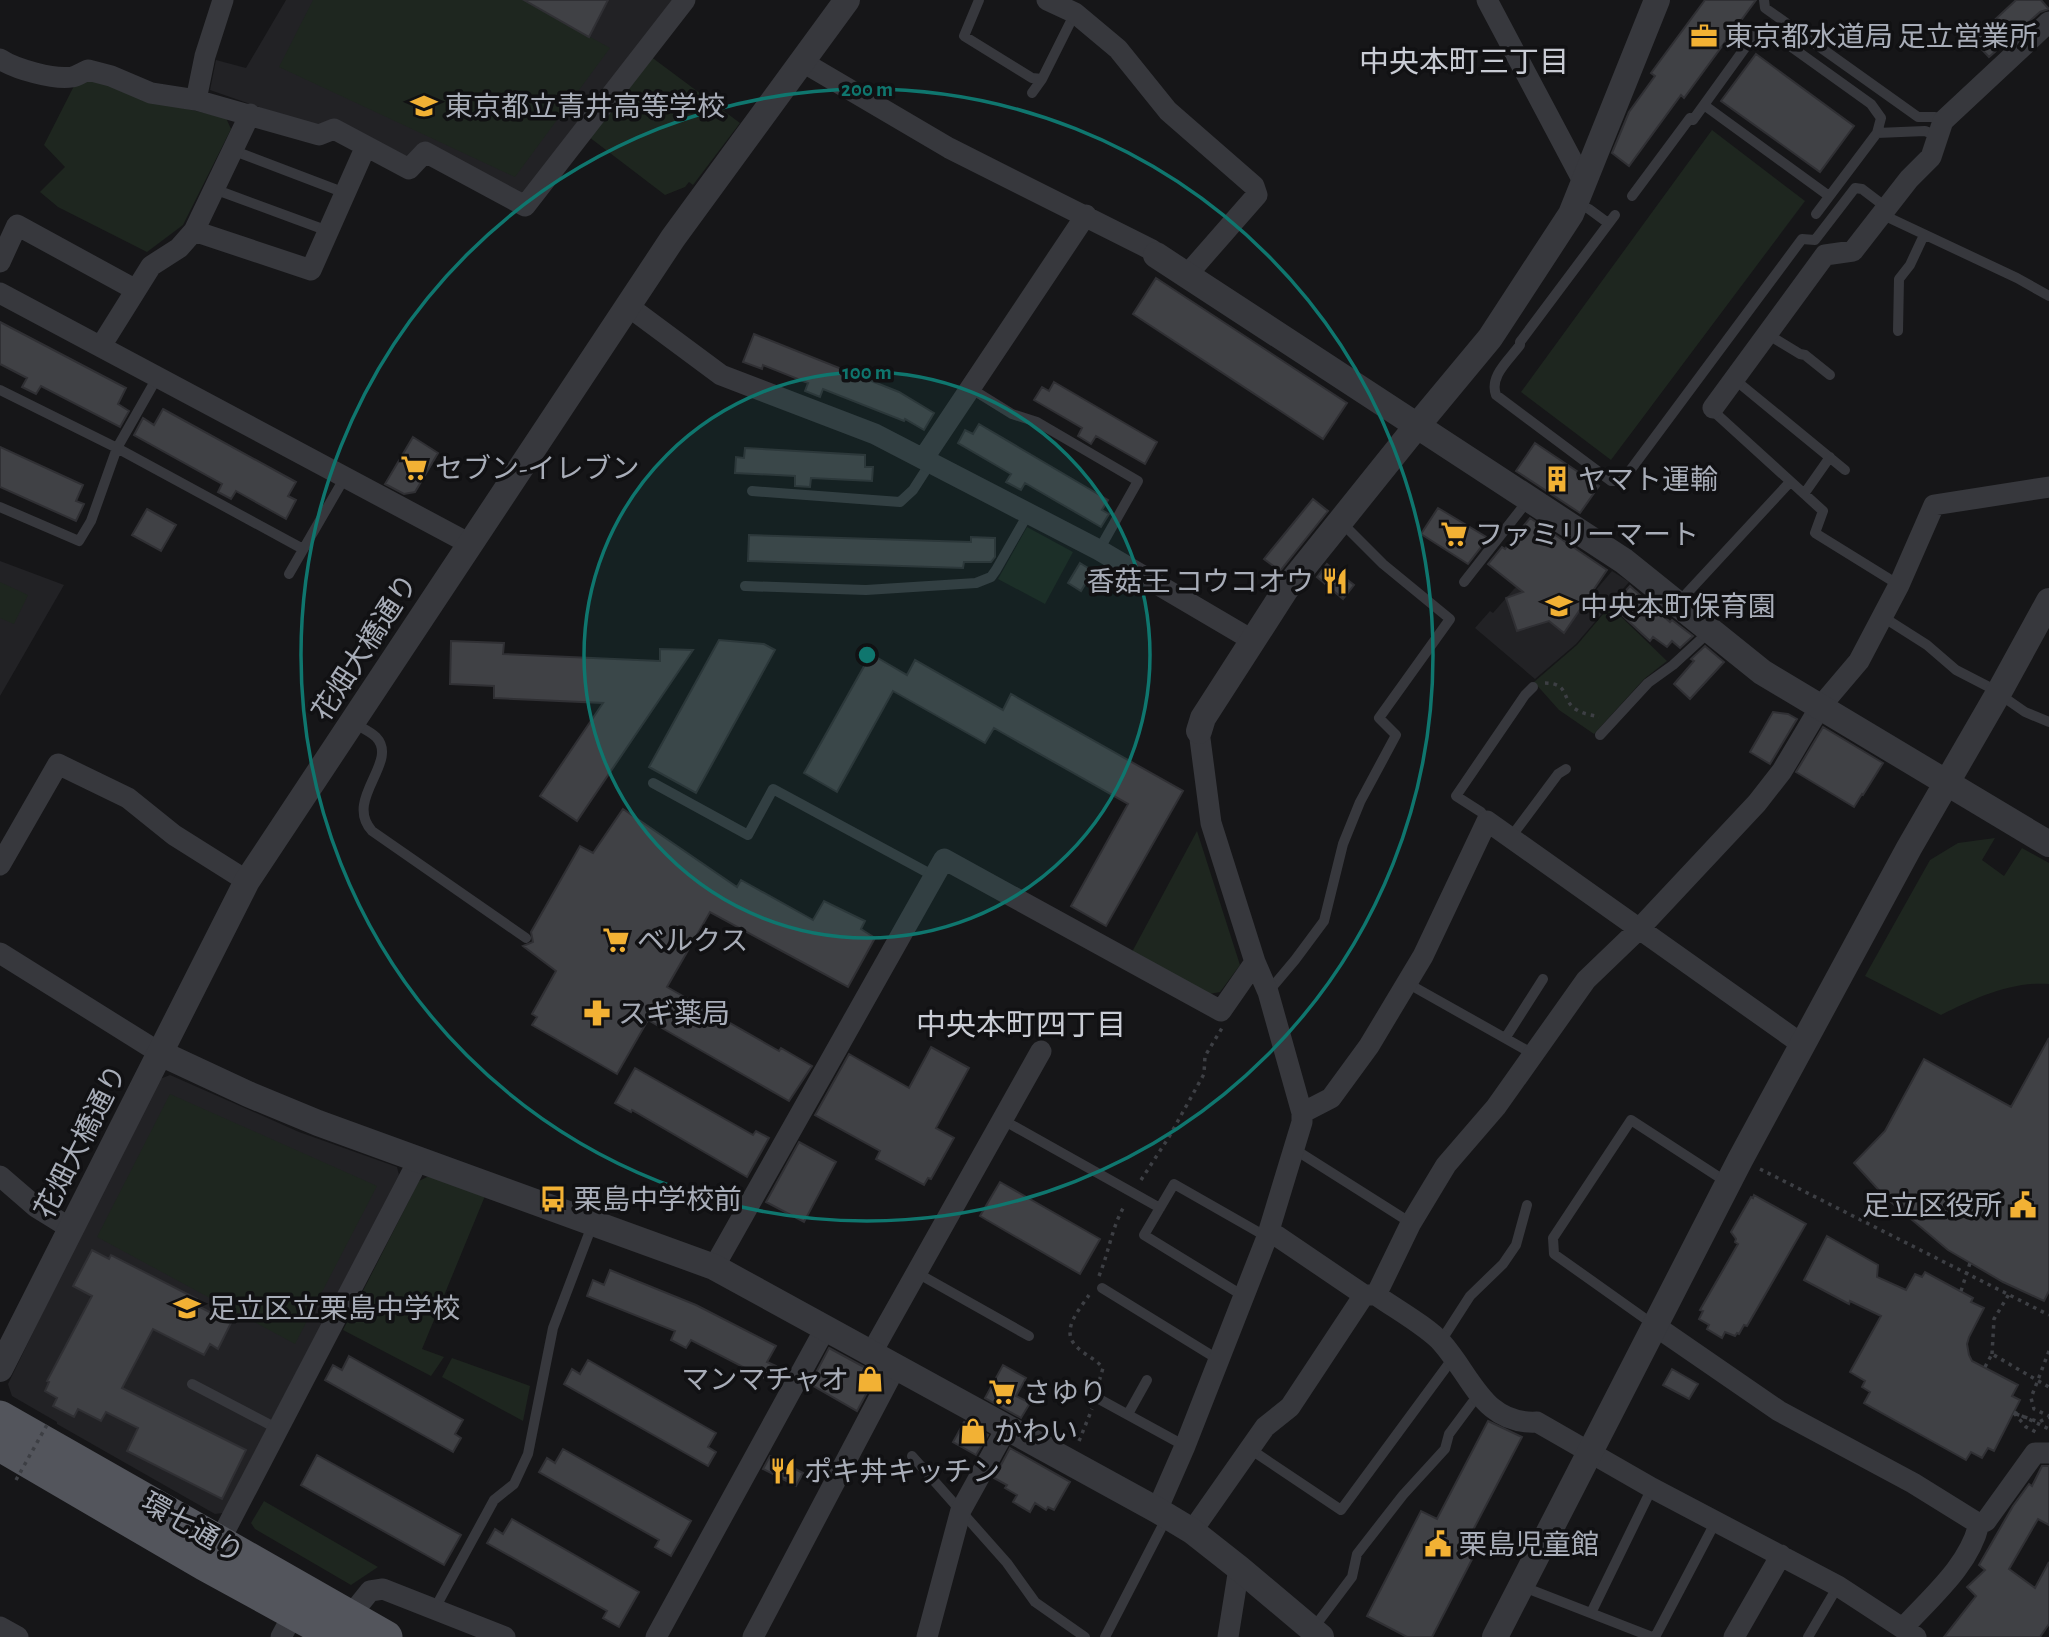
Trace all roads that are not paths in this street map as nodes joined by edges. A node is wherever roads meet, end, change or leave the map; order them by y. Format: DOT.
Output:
graph roads {
  1 [pos="223,0"];
  2 [pos="685,0"];
  3 [pos="979,0"];
  4 [pos="1047,0"];
  5 [pos="1487,0"];
  6 [pos="1657,0"];
  7 [pos="1764,0"];
  8 [pos="836,4"];
  9 [pos="1074,13"];
  10 [pos="2049,22"];
  11 [pos="0,59"];
  12 [pos="801,61"];
  13 [pos="1042,79"];
  14 [pos="1032,93"];
  15 [pos="196,100"];
  16 [pos="1704,104"];
  17 [pos="250,114"];
  18 [pos="1941,128"];
  19 [pos="1877,133"];
  20 [pos="366,146"];
  21 [pos="232,150"];
  22 [pos="214,189"];
  23 [pos="345,193"];
  24 [pos="1580,193"];
  25 [pos="1632,195"];
  26 [pos="1829,197"];
  27 [pos="1884,211"];
  28 [pos="1816,214"];
  29 [pos="1086,215"];
  30 [pos="194,231"];
  31 [pos="328,231"];
  32 [pos="1924,235"];
  33 [pos="1156,255"];
  34 [pos="0,262"];
  35 [pos="1186,275"];
  36 [pos="136,290"];
  37 [pos="0,293"];
  38 [pos="2049,296"];
  39 [pos="628,306"];
  40 [pos="1898,331"];
  41 [pos="1767,334"];
  42 [pos="100,346"];
  43 [pos="1830,375"];
  44 [pos="158,376"];
  45 [pos="1734,379"];
  46 [pos="970,388"];
  47 [pos="0,390"];
  48 [pos="1713,408"];
  49 [pos="1417,425"];
  50 [pos="117,448"];
  51 [pos="1830,457"];
  52 [pos="927,460"];
  53 [pos="1845,470"];
  54 [pos="345,477"];
  55 [pos="1790,482"];
  56 [pos="2049,487"];
  57 [pos="752,491"];
  58 [pos="1804,494"];
  59 [pos="1530,499"];
  60 [pos="0,507"];
  61 [pos="1028,513"];
  62 [pos="1340,522"];
  63 [pos="470,544"];
  64 [pos="303,550"];
  65 [pos="1099,550"];
  66 [pos="289,574"];
  67 [pos="1464,582"];
  68 [pos="1899,585"];
  69 [pos="745,586"];
  70 [pos="2049,601"];
  71 [pos="1677,604"];
  72 [pos="1883,617"];
  73 [pos="1710,631"];
  74 [pos="1252,640"];
  75 [pos="1533,687"];
  76 [pos="1998,694"];
  77 [pos="1820,707"];
  78 [pos="352,722"];
  79 [pos="2049,722"];
  80 [pos="1199,730"];
  81 [pos="1600,735"];
  82 [pos="1566,769"];
  83 [pos="653,783"];
  84 [pos="1947,783"];
  85 [pos="1487,821"];
  86 [pos="1511,837"];
  87 [pos="2049,845"];
  88 [pos="0,866"];
  89 [pos="934,876"];
  90 [pos="247,881"];
  91 [pos="1638,930"];
  92 [pos="526,938"];
  93 [pos="0,953"];
  94 [pos="1255,962"];
  95 [pos="1543,979"];
  96 [pos="1407,983"];
  97 [pos="1268,992"];
  98 [pos="1506,1037"];
  99 [pos="1802,1045"];
  100 [pos="1041,1051"];
  101 [pos="160,1054"];
  102 [pos="1535,1055"];
  103 [pos="1302,1113"];
  104 [pos="1003,1120"];
  105 [pos="1294,1149"];
  106 [pos="419,1159"];
  107 [pos="0,1176"];
  108 [pos="1728,1183"];
  109 [pos="1527,1205"];
  110 [pos="1160,1208"];
  111 [pos="593,1222"];
  112 [pos="1411,1223"];
  113 [pos="70,1228"];
  114 [pos="1267,1237"];
  115 [pos="714,1267"];
  116 [pos="916,1273"];
  117 [pos="1099,1286"];
  118 [pos="1370,1295"];
  119 [pos="1245,1297"];
  120 [pos="1654,1325"];
  121 [pos="827,1327"];
  122 [pos="1029,1336"];
  123 [pos="1447,1350"];
  124 [pos="872,1352"];
  125 [pos="1219,1360"];
  126 [pos="896,1366"];
  127 [pos="0,1369"];
  128 [pos="1147,1380"];
  129 [pos="192,1384"];
  130 [pos="1481,1396"];
  131 [pos="1096,1398"];
  132 [pos="1128,1413"];
  133 [pos="0,1417"];
  134 [pos="1007,1427"];
  135 [pos="278,1429"];
  136 [pos="0,1446"];
  137 [pos="1185,1446"];
  138 [pos="1250,1449"];
  139 [pos="1590,1452"];
  140 [pos="2049,1453"];
  141 [pos="912,1456"];
  142 [pos="1652,1488"];
  143 [pos="961,1510"];
  144 [pos="1162,1513"];
  145 [pos="1716,1521"];
  146 [pos="1979,1524"];
  147 [pos="1192,1531"];
  148 [pos="219,1542"];
  149 [pos="1781,1555"];
  150 [pos="1239,1567"];
  151 [pos="1521,1586"];
  152 [pos="1838,1586"];
  153 [pos="434,1610"];
  154 [pos="1591,1613"];
  155 [pos="288,1625"];
  156 [pos="343,1626"];
  157 [pos="0,1627"];
  158 [pos="1317,1633"];
  159 [pos="1909,1633"];
  160 [pos="18,1637"];
  161 [pos="386,1637"];
  162 [pos="505,1637"];
  163 [pos="656,1637"];
  164 [pos="753,1637"];
  165 [pos="928,1637"];
  166 [pos="1085,1637"];
  167 [pos="1105,1637"];
  168 [pos="1228,1637"];
  169 [pos="1494,1637"];
  170 [pos="1653,1637"];
  171 [pos="1734,1637"];
  172 [pos="1808,1637"];
  1 -- 15 [label="street"];
  2 -- 20 [label="street"];
  3 -- 13 [label="lane"];
  4 -- 9 [label="street"];
  5 -- 24 [label="street"];
  6 -- 24 [label="street"];
  7 -- 18 [label="lane"];
  8 -- 12 [label="street, 花畑大橋通り"];
  9 -- 13 [label="lane"];
  9 -- 35 [label="street"];
  10 -- 18 [label="street"];
  11 -- 15 [label="street"];
  12 -- 29 [label="street"];
  12 -- 39 [label="street, 花畑大橋通り"];
  13 -- 14 [label="lane"];
  15 -- 17 [label="street"];
  16 -- 19 [label="lane"];
  16 -- 25 [label="lane"];
  16 -- 26 [label="lane"];
  17 -- 20 [label="street"];
  17 -- 21 [label="street"];
  18 -- 19 [label="lane"];
  18 -- 27 [label="street"];
  19 -- 26 [label="lane"];
  20 -- 23 [label="street"];
  21 -- 22 [label="street"];
  21 -- 23 [label="lane"];
  22 -- 30 [label="street"];
  22 -- 31 [label="lane"];
  23 -- 31 [label="street"];
  24 -- 27 [label="lane"];
  24 -- 49 [label="street"];
  26 -- 28 [label="lane"];
  27 -- 32 [label="lane"];
  27 -- 41 [label="street"];
  29 -- 33 [label="street"];
  29 -- 46 [label="street"];
  30 -- 31 [label="street"];
  30 -- 36 [label="street"];
  32 -- 38 [label="lane"];
  32 -- 40 [label="lane"];
  33 -- 35 [label="street"];
  34 -- 36 [label="street"];
  35 -- 49 [label="street"];
  36 -- 42 [label="street"];
  37 -- 42 [label="street"];
  39 -- 52 [label="street"];
  39 -- 63 [label="street, 花畑大橋通り"];
  41 -- 43 [label="lane"];
  41 -- 45 [label="street"];
  42 -- 44 [label="street"];
  44 -- 50 [label="lane"];
  44 -- 54 [label="street"];
  45 -- 48 [label="street"];
  45 -- 51 [label="lane"];
  46 -- 52 [label="street"];
  46 -- 65 [label="lane"];
  47 -- 50 [label="lane"];
  48 -- 55 [label="lane"];
  49 -- 59 [label="street"];
  49 -- 62 [label="street"];
  50 -- 60 [label="lane"];
  50 -- 64 [label="lane"];
  51 -- 53 [label="lane"];
  51 -- 58 [label="lane"];
  52 -- 57 [label="lane"];
  52 -- 61 [label="street"];
  54 -- 63 [label="street"];
  54 -- 64 [label="lane"];
  55 -- 58 [label="lane"];
  55 -- 71 [label="lane"];
  56 -- 68 [label="street"];
  58 -- 68 [label="lane"];
  59 -- 67 [label="lane"];
  59 -- 71 [label="street"];
  61 -- 65 [label="street"];
  61 -- 69 [label="lane"];
  62 -- 74 [label="street"];
  62 -- 97 [label="lane"];
  63 -- 78 [label="street, 花畑大橋通り"];
  64 -- 66 [label="lane"];
  65 -- 74 [label="street"];
  68 -- 72 [label="street"];
  70 -- 76 [label="street"];
  71 -- 73 [label="street"];
  72 -- 76 [label="lane"];
  72 -- 77 [label="street"];
  73 -- 77 [label="street"];
  73 -- 81 [label="lane"];
  74 -- 80 [label="street"];
  75 -- 85 [label="lane"];
  76 -- 79 [label="lane"];
  76 -- 84 [label="street"];
  77 -- 84 [label="street"];
  77 -- 91 [label="street"];
  78 -- 90 [label="street, 花畑大橋通り"];
  78 -- 92 [label="lane"];
  80 -- 94 [label="street"];
  82 -- 86 [label="lane"];
  83 -- 89 [label="lane"];
  84 -- 87 [label="street"];
  84 -- 99 [label="street"];
  85 -- 86 [label="street"];
  85 -- 96 [label="street"];
  86 -- 91 [label="street"];
  88 -- 90 [label="street"];
  89 -- 94 [label="street"];
  89 -- 115 [label="street"];
  90 -- 101 [label="street, 花畑大橋通り"];
  91 -- 99 [label="street"];
  91 -- 102 [label="street"];
  93 -- 101 [label="street"];
  94 -- 97 [label="street"];
  95 -- 98 [label="lane"];
  96 -- 98 [label="lane"];
  96 -- 103 [label="street"];
  97 -- 103 [label="street"];
  98 -- 102 [label="lane"];
  99 -- 108 [label="street"];
  100 -- 104 [label="street"];
  101 -- 106 [label="street"];
  101 -- 113 [label="street, 花畑大橋通り"];
  102 -- 112 [label="street"];
  103 -- 105 [label="street"];
  104 -- 110 [label="lane"];
  104 -- 116 [label="street"];
  105 -- 112 [label="lane"];
  105 -- 114 [label="street"];
  106 -- 111 [label="street"];
  106 -- 135 [label="street"];
  107 -- 113 [label="street"];
  108 -- 120 [label="street"];
  108 -- 120 [label="lane"];
  109 -- 123 [label="lane"];
  110 -- 114 [label="lane"];
  110 -- 119 [label="lane"];
  111 -- 115 [label="street"];
  111 -- 153 [label="lane"];
  112 -- 118 [label="street"];
  113 -- 127 [label="street, 花畑大橋通り"];
  114 -- 118 [label="street"];
  114 -- 119 [label="street"];
  115 -- 121 [label="street"];
  116 -- 122 [label="lane"];
  116 -- 124 [label="street"];
  117 -- 125 [label="lane"];
  118 -- 123 [label="street"];
  118 -- 138 [label="street"];
  119 -- 125 [label="street"];
  120 -- 139 [label="street"];
  120 -- 146 [label="street"];
  121 -- 124 [label="street"];
  121 -- 163 [label="street"];
  123 -- 130 [label="street"];
  123 -- 138 [label="lane"];
  124 -- 126 [label="street"];
  125 -- 137 [label="street"];
  126 -- 134 [label="street"];
  126 -- 164 [label="street"];
  128 -- 132 [label="lane"];
  129 -- 135 [label="lane"];
  130 -- 139 [label="street"];
  130 -- 158 [label="lane"];
  131 -- 132 [label="lane"];
  132 -- 137 [label="lane"];
  133 -- 148 [label="main road, 環七通り"];
  134 -- 143 [label="street"];
  134 -- 144 [label="street"];
  135 -- 148 [label="street"];
  136 -- 155 [label="main road, 環七通り"];
  137 -- 144 [label="street"];
  138 -- 147 [label="street"];
  139 -- 142 [label="street"];
  139 -- 151 [label="street"];
  140 -- 146 [label="street"];
  141 -- 143 [label="lane"];
  142 -- 145 [label="street"];
  142 -- 154 [label="lane"];
  143 -- 165 [label="street"];
  143 -- 166 [label="lane"];
  144 -- 147 [label="street"];
  144 -- 167 [label="lane"];
  145 -- 149 [label="street"];
  145 -- 170 [label="lane"];
  146 -- 159 [label="street"];
  147 -- 150 [label="street"];
  148 -- 156 [label="main road, 環七通り"];
  149 -- 152 [label="street"];
  149 -- 171 [label="street"];
  150 -- 158 [label="street"];
  150 -- 168 [label="street"];
  151 -- 154 [label="lane"];
  151 -- 169 [label="street"];
  152 -- 159 [label="street"];
  152 -- 172 [label="lane"];
  153 -- 156 [label="street"];
  153 -- 162 [label="street"];
  154 -- 170 [label="lane"];
  155 -- 156 [label="main road, 環七通り"];
  156 -- 161 [label="main road, 環七通り"];
  157 -- 160 [label="street"];
}
